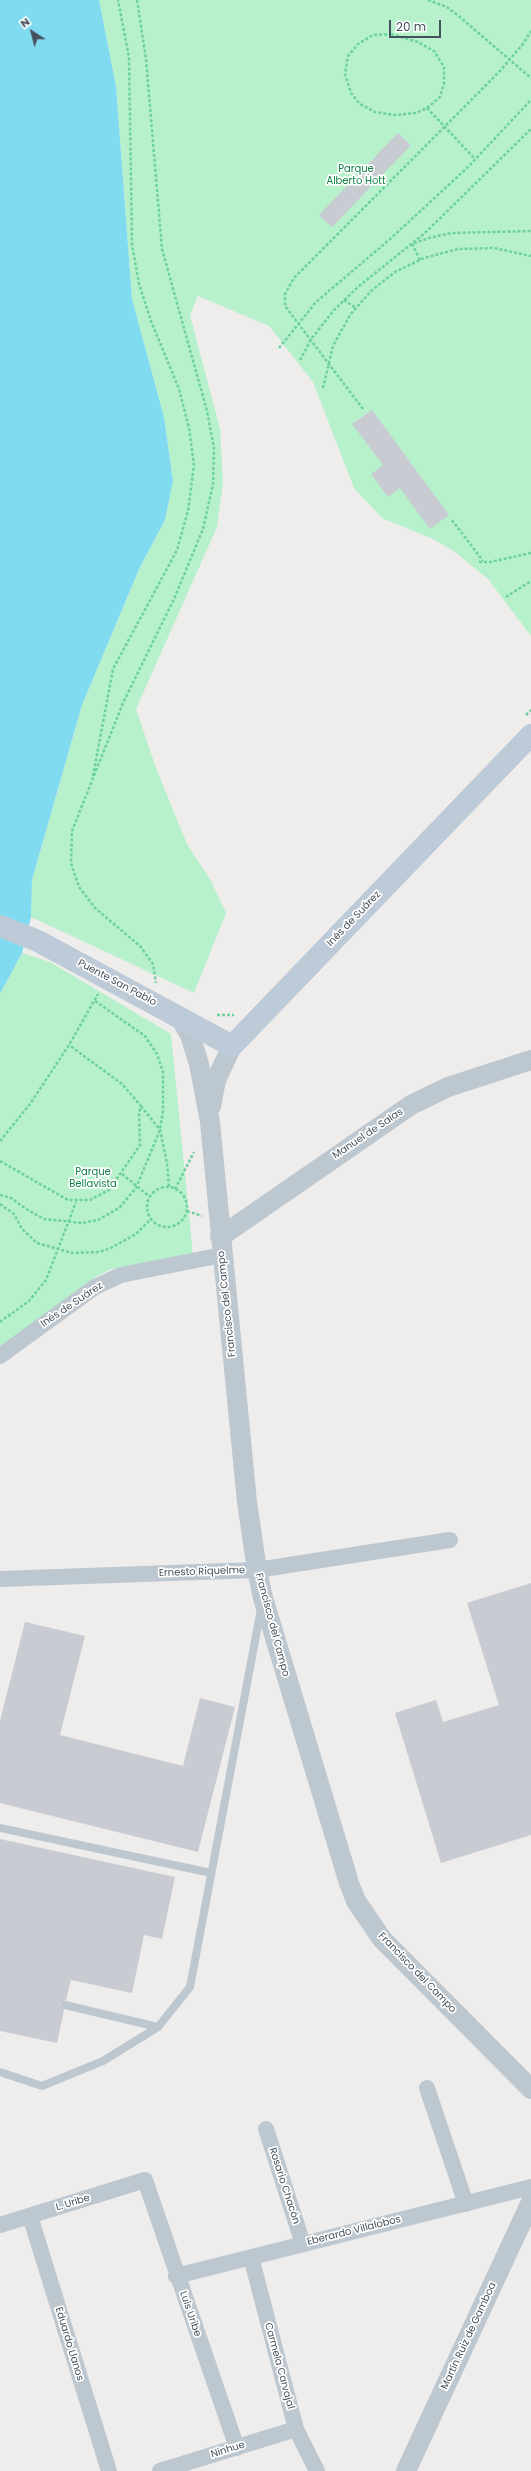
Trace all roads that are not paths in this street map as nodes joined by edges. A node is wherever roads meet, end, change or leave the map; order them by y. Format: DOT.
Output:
graph roads {
  1 [pos="531,735"];
  2 [pos="0,926"];
  3 [pos="179,1016"];
  4 [pos="232,1046"];
  5 [pos="531,1060"];
  6 [pos="210,1122"];
  7 [pos="221,1246"];
  8 [pos="0,1356"];
  9 [pos="450,1540"];
  10 [pos="257,1570"];
  11 [pos="0,1579"];
  12 [pos="263,1598"];
  13 [pos="0,1828"];
  14 [pos="211,1874"];
  15 [pos="65,2005"];
  16 [pos="158,2027"];
  17 [pos="0,2072"];
  18 [pos="427,2088"];
  19 [pos="531,2088"];
  20 [pos="266,2129"];
  21 [pos="145,2180"];
  22 [pos="531,2187"];
  23 [pos="531,2202"];
  24 [pos="466,2204"];
  25 [pos="30,2216"];
  26 [pos="0,2225"];
  27 [pos="303,2244"];
  28 [pos="251,2257"];
  29 [pos="176,2276"];
  30 [pos="296,2429"];
  31 [pos="237,2448"];
  32 [pos="109,2471"];
  33 [pos="160,2471"];
  34 [pos="317,2471"];
  35 [pos="406,2471"];
  1 -- 4 [label="main road, Inés de Suárez"];
  2 -- 3 [label="main road, Puente San Pablo"];
  3 -- 4 [label="main road, Puente San Pablo"];
  3 -- 6 [label="street, Francisco del Campo"];
  4 -- 6 [label="street, Inés de Suárez"];
  5 -- 7 [label="street, Manuel de Salas"];
  6 -- 7 [label="street, Francisco del Campo"];
  7 -- 8 [label="street, Inés de Suárez"];
  7 -- 10 [label="street, Francisco del Campo"];
  9 -- 10 [label="street, Ernesto Riquelme"];
  10 -- 11 [label="street, Ernesto Riquelme"];
  10 -- 12 [label="street, Francisco del Campo"];
  12 -- 14 [label="lane"];
  12 -- 19 [label="street, Francisco del Campo"];
  13 -- 14 [label="lane"];
  14 -- 16 [label="lane"];
  15 -- 16 [label="lane"];
  16 -- 17 [label="lane"];
  18 -- 24 [label="street"];
  20 -- 27 [label="street, Rosario Chacón"];
  21 -- 25 [label="street, L. Uribe"];
  21 -- 29 [label="street, Luis Uribe"];
  22 -- 24 [label="street, Eberardo Villalobos"];
  23 -- 35 [label="street, Martín Ruiz de Gamboa"];
  24 -- 27 [label="street, Eberardo Villalobos"];
  25 -- 26 [label="street, L. Uribe"];
  25 -- 32 [label="street, Eduardo Llanos"];
  27 -- 28 [label="street, Eberardo Villalobos"];
  28 -- 29 [label="street, Eberardo Villalobos"];
  28 -- 30 [label="street, Carmela Carvajal"];
  29 -- 31 [label="street, Luis Uribe"];
  30 -- 31 [label="street, Ninhue"];
  30 -- 34 [label="street, Carmela Carvajal"];
  31 -- 33 [label="street, Ninhue"];
}
